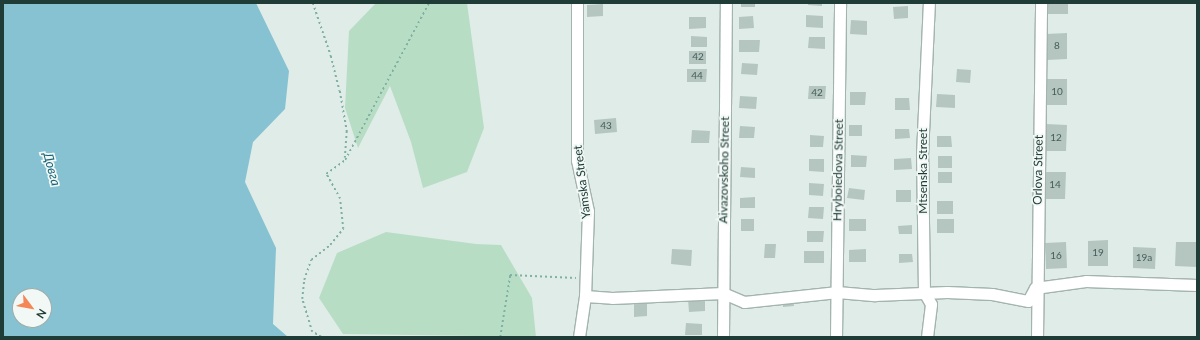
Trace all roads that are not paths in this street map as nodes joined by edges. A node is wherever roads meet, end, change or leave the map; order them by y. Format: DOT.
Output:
graph roads {
  1 [pos="577,3"];
  2 [pos="726,3"];
  3 [pos="840,3"];
  4 [pos="929,3"];
  5 [pos="1042,3"];
  6 [pos="1197,285"];
  7 [pos="1035,288"];
  8 [pos="836,292"];
  9 [pos="924,292"];
  10 [pos="723,293"];
  11 [pos="585,296"];
  12 [pos="579,337"];
  13 [pos="723,337"];
  14 [pos="836,337"];
  15 [pos="926,337"];
  16 [pos="1036,337"];
  1 -- 11 [label="street, Yamska Street"];
  2 -- 10 [label="street, Aivazovskoho Street"];
  3 -- 8 [label="street, Hryboiedova Street"];
  4 -- 9 [label="street, Mtsenska Street"];
  5 -- 7 [label="street, Orlova Street"];
  6 -- 7 [label="street"];
  7 -- 9 [label="street"];
  7 -- 16 [label="street, Orlova Street"];
  8 -- 9 [label="street"];
  8 -- 10 [label="street"];
  8 -- 14 [label="street, Hryboiedova Street"];
  9 -- 15 [label="street, Mtsenska Street"];
  10 -- 11 [label="street"];
  10 -- 13 [label="street, Aivazovskoho Street"];
  11 -- 12 [label="street, Yamska Street"];
}
